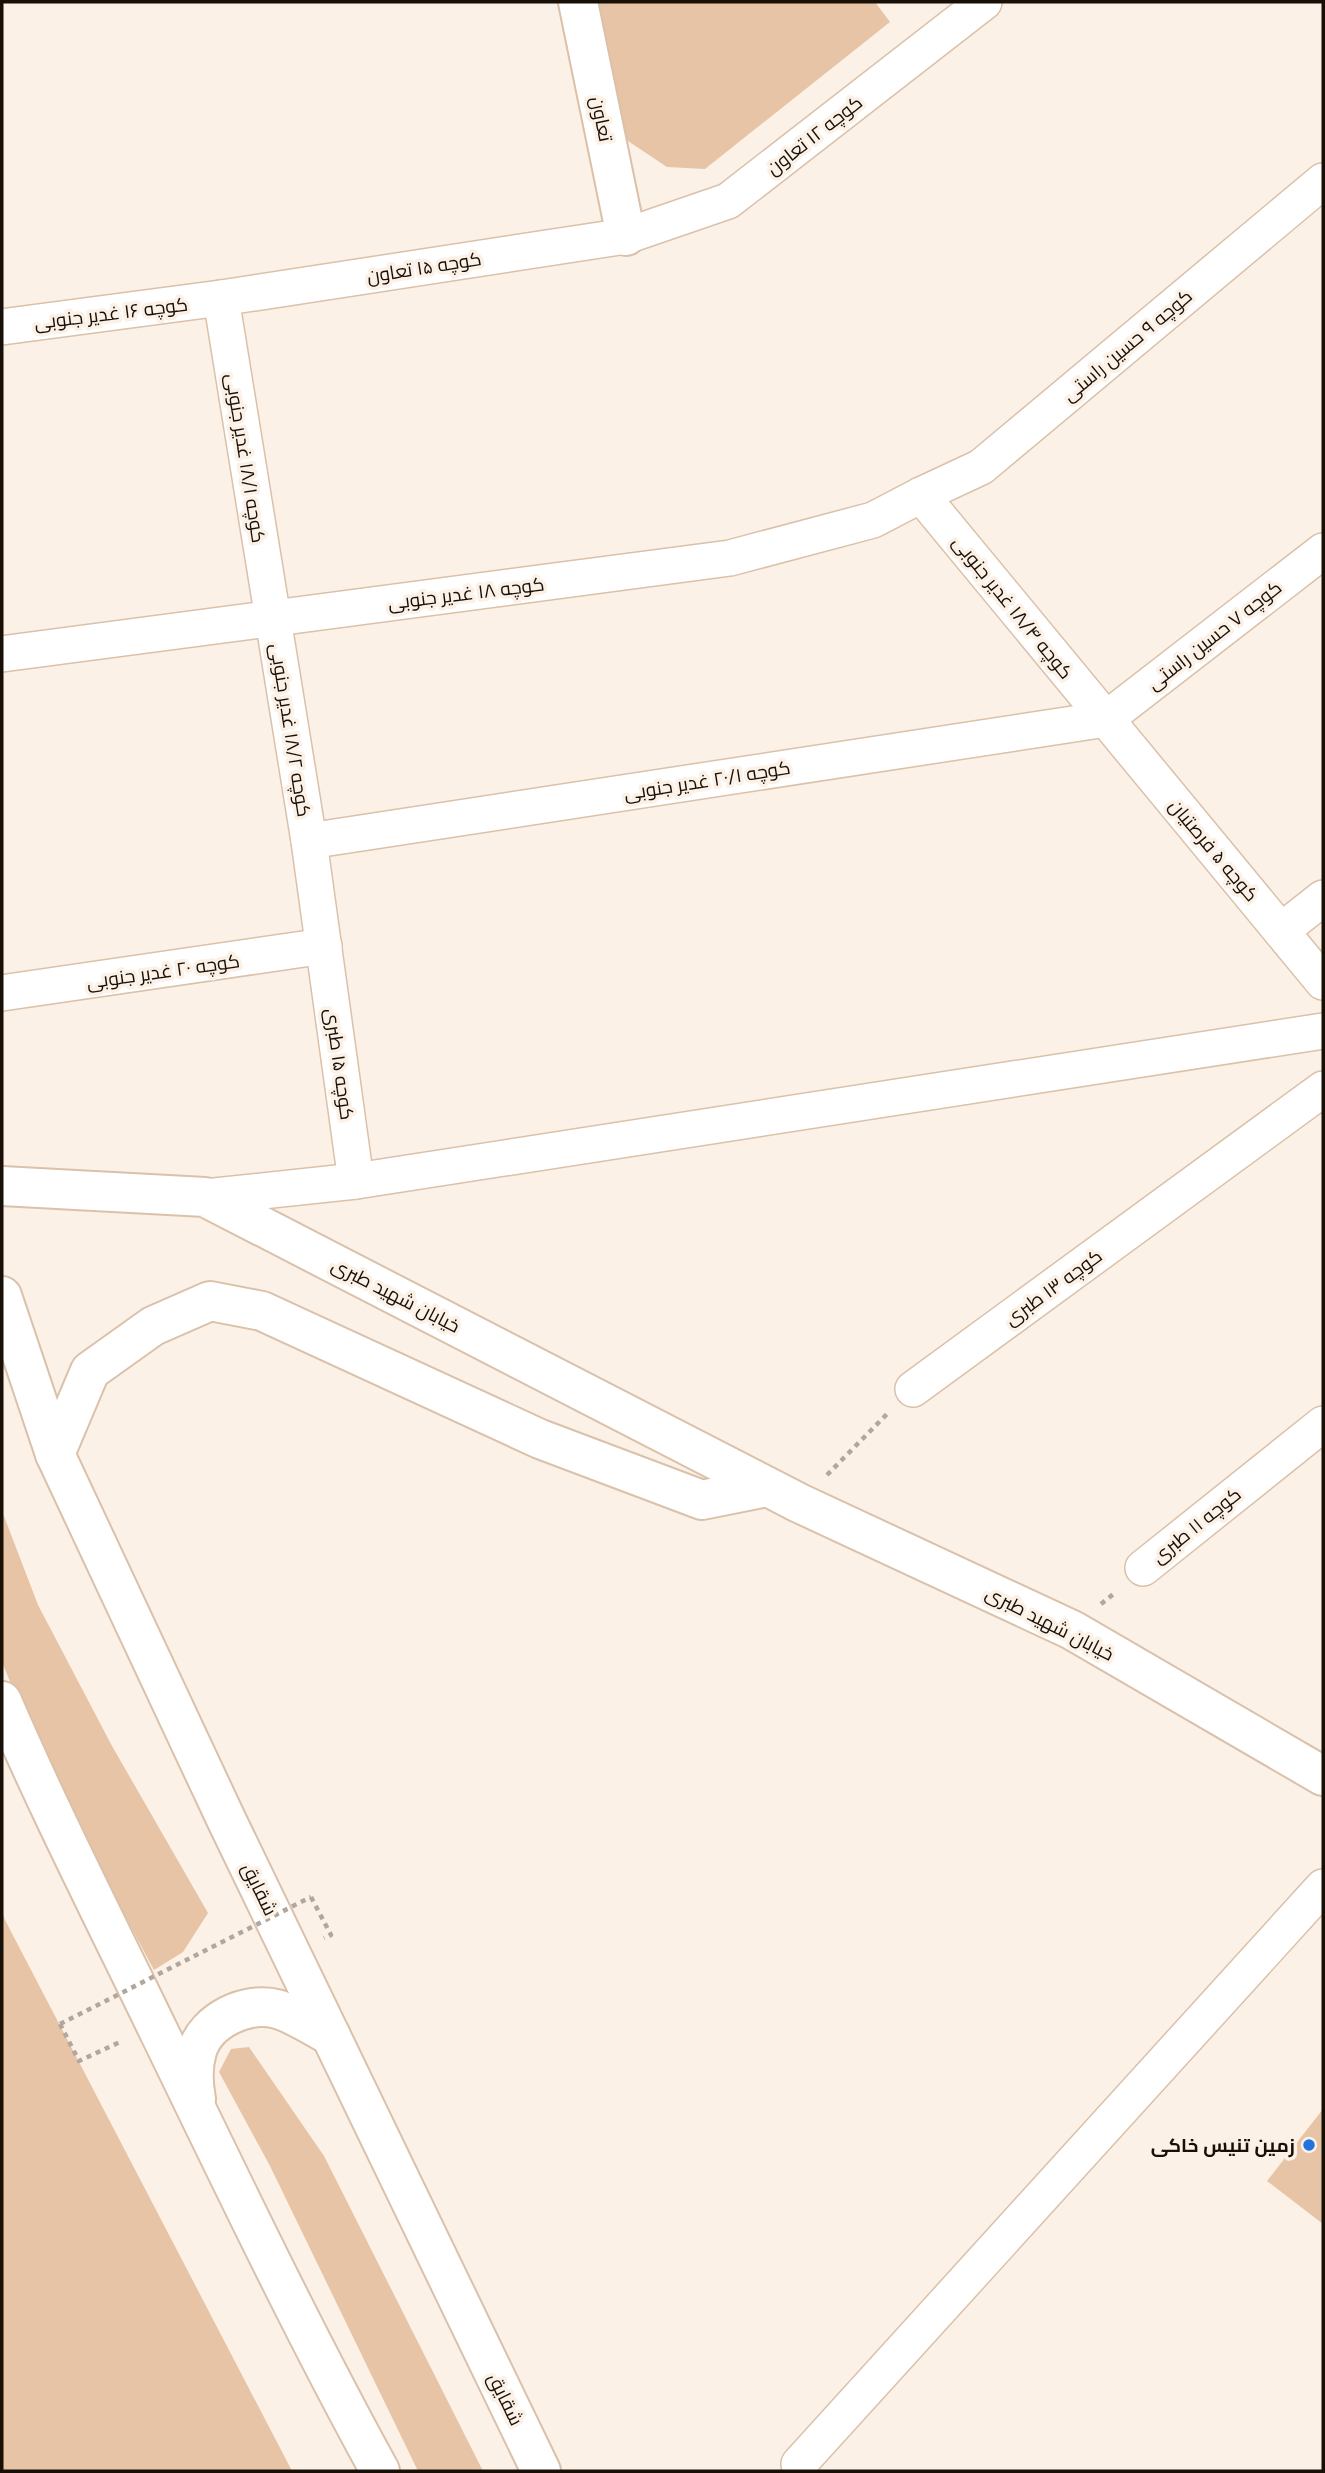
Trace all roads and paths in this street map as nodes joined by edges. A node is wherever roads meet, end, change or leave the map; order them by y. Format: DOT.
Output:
graph roads {
  1 [pos="578,2"];
  2 [pos="984,2"];
  3 [pos="1323,181"];
  4 [pos="626,236"];
  5 [pos="221,298"];
  6 [pos="2,327"];
  7 [pos="921,495"];
  8 [pos="1323,551"];
  9 [pos="272,618"];
  10 [pos="2,654"];
  11 [pos="1106,719"];
  12 [pos="309,841"];
  13 [pos="1323,898"];
  14 [pos="1281,931"];
  15 [pos="324,946"];
  16 [pos="1323,982"];
  17 [pos="2,993"];
  18 [pos="1323,1031"];
  19 [pos="1323,1089"];
  20 [pos="356,1181"];
  21 [pos="2,1186"];
  22 [pos="205,1197"];
  23 [pos="2,1296"];
  24 [pos="913,1389"];
  25 [pos="1323,1424"];
  26 [pos="55,1454"];
  27 [pos="783,1495"];
  28 [pos="1143,1568"];
  29 [pos="1072,1630"];
  30 [pos="2,1701"];
  31 [pos="1323,1776"];
  32 [pos="1323,1887"];
  33 [pos="331,1936"];
  34 [pos="156,2026"];
  35 [pos="331,2036"];
  36 [pos="198,2114"];
  37 [pos="799,2464"];
  38 [pos="380,2471"];
  39 [pos="541,2471"];
  1 -- 4 [label="street, تعاون"];
  2 -- 4 [label="street, کوچه ۱۲ تعاون"];
  3 -- 7 [label="street, کوچه ۹ حسین راستی"];
  4 -- 5 [label="street, کوچه ۱۵ تعاون"];
  5 -- 6 [label="street, کوچه ۱۶ غدیر جنوبی"];
  5 -- 9 [label="street, کوچه ۱۸/۱ غدیر جنوبی"];
  7 -- 9 [label="street, کوچه ۱۸ غدیر جنوبی"];
  7 -- 11 [label="street, کوچه ۱۸/۴ غدیر جنوبی"];
  8 -- 11 [label="street, کوچه ۷ حسین راستی"];
  9 -- 10 [label="street, کوچه ۱۸ غدیر جنوبی"];
  9 -- 12 [label="street, کوچه ۱۸/۲ غدیر جنوبی"];
  11 -- 12 [label="street, کوچه ۲۰/۱ غدیر جنوبی"];
  11 -- 14 [label="street, کوچه ۵ فرصتیان"];
  12 -- 15 [label="street, کوچه ۱۸/۲ غدیر جنوبی"];
  13 -- 14 [label="street"];
  14 -- 16 [label="street, کوچه ۵ فرصتیان"];
  15 -- 17 [label="street, کوچه ۲۰ غدیر جنوبی"];
  15 -- 20 [label="street, کوچه ۱۵ طبری"];
  18 -- 20 [label="street"];
  19 -- 24 [label="street, کوچه ۱۳ طبری"];
  20 -- 22 [label="street"];
  21 -- 22 [label="street, خیابان شهید طبری"];
  22 -- 27 [label="street, خیابان شهید طبری"];
  23 -- 26 [label="street, شقایق"];
  24 -- 27 [label="path"];
  25 -- 28 [label="street, کوچه ۱۱ طبری"];
  26 -- 27 [label="street"];
  26 -- 35 [label="street, شقایق"];
  27 -- 29 [label="street, خیابان شهید طبری"];
  28 -- 29 [label="path, کوچه ۱۱ طبری"];
  29 -- 31 [label="street, خیابان شهید طبری"];
  30 -- 34 [label="street"];
  32 -- 37 [label="street"];
  33 -- 34 [label="path, bridge"];
  34 -- 36 [label="street"];
  35 -- 36 [label="street"];
  35 -- 39 [label="street, شقایق"];
  36 -- 38 [label="street"];
}
